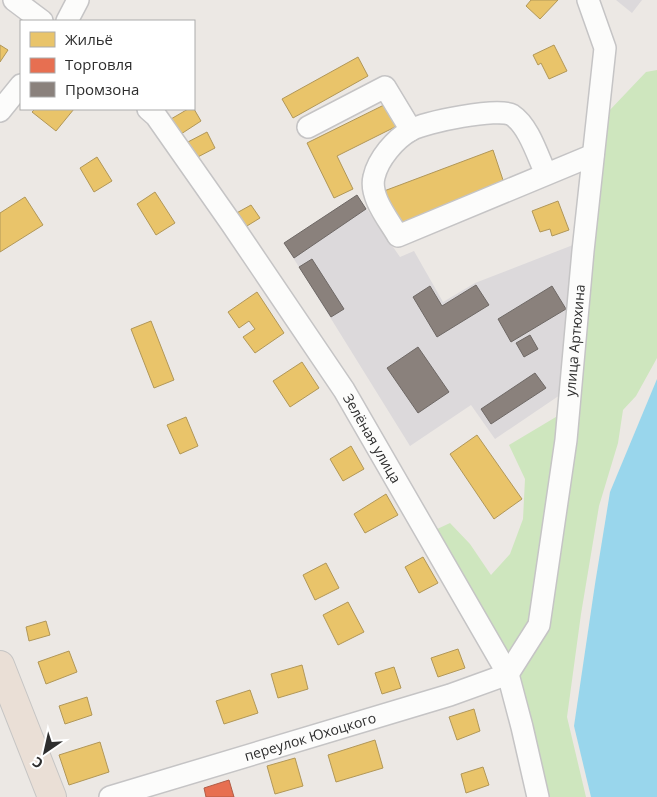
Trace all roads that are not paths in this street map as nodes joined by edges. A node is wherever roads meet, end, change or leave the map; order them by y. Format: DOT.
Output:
graph roads {
  1 [pos="14,0"];
  2 [pos="78,0"];
  3 [pos="588,0"];
  4 [pos="41,20"];
  5 [pos="68,20"];
  6 [pos="20,86"];
  7 [pos="149,110"];
  8 [pos="0,111"];
  9 [pos="308,127"];
  10 [pos="411,130"];
  11 [pos="593,155"];
  12 [pos="546,174"];
  13 [pos="0,664"];
  14 [pos="508,674"];
  15 [pos="52,797"];
  16 [pos="110,797"];
  17 [pos="538,797"];
  1 -- 4 [label="street"];
  2 -- 5 [label="street"];
  3 -- 11 [label="street, улица Артюхина"];
  6 -- 8 [label="street"];
  7 -- 14 [label="street, Зелёная улица"];
  9 -- 10 [label="street"];
  10 -- 12 [label="street"];
  10 -- 12 [label="street"];
  11 -- 12 [label="street"];
  11 -- 14 [label="street, улица Артюхина"];
  13 -- 15 [label="highway"];
  14 -- 16 [label="street, переулок Юхоцкого"];
  14 -- 17 [label="street, Зелёная улица"];
}
